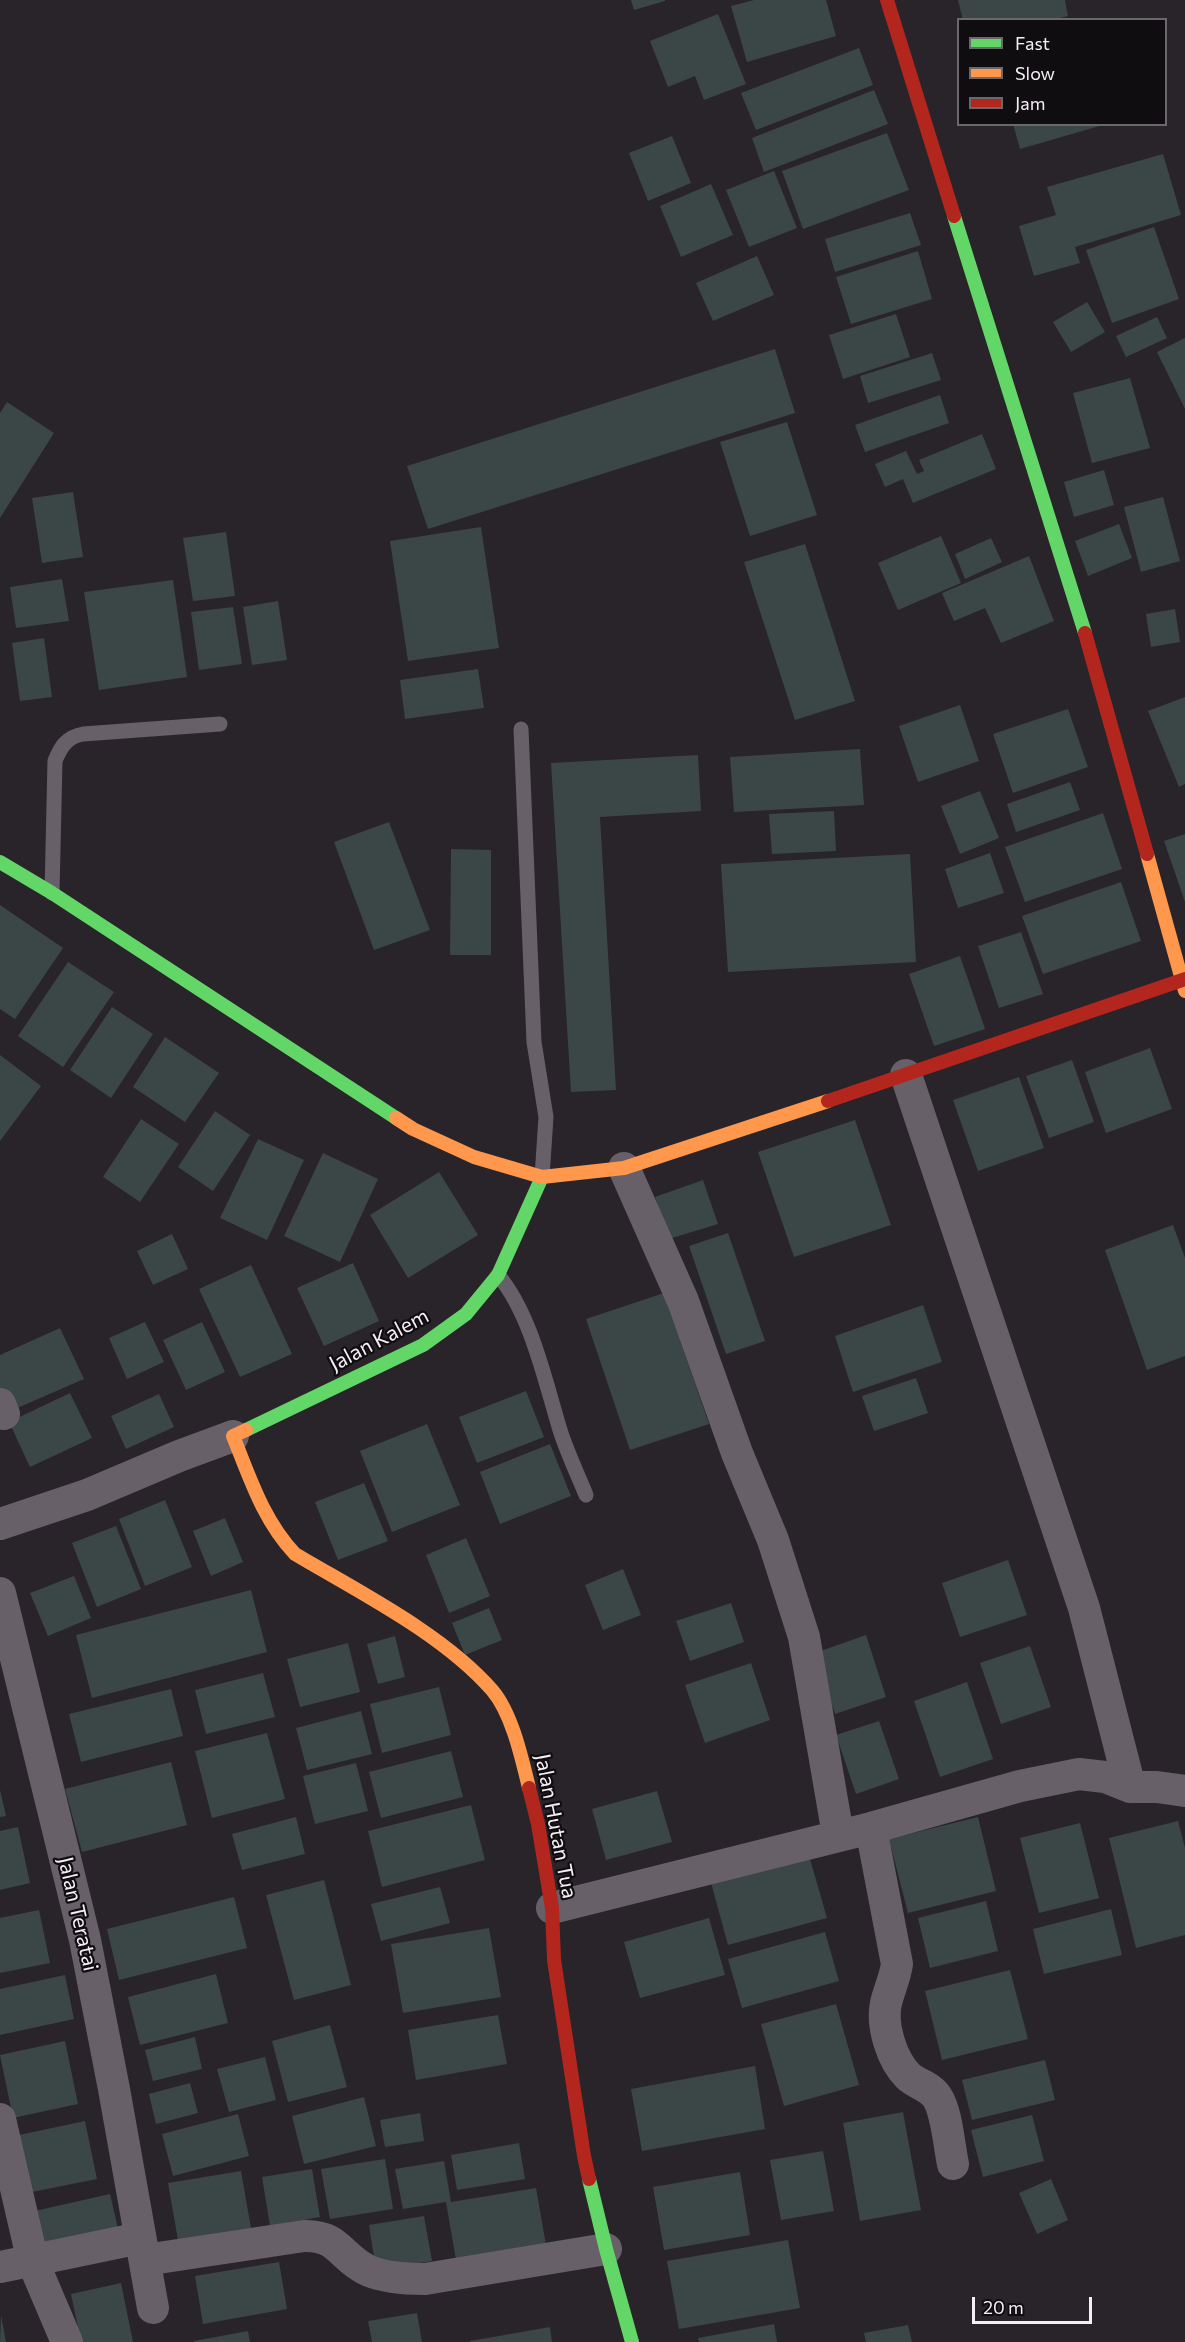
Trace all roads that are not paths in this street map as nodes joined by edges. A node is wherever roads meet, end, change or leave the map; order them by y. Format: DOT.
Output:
graph roads {
  1 [pos="887,0"];
  2 [pos="220,724"];
  3 [pos="521,729"];
  4 [pos="0,862"];
  5 [pos="52,893"];
  6 [pos="1184,983"];
  7 [pos="906,1075"];
  8 [pos="624,1168"];
  9 [pos="542,1177"];
  10 [pos="498,1275"];
  11 [pos="232,1436"];
  12 [pos="586,1495"];
  13 [pos="0,1524"];
  14 [pos="0,1593"];
  15 [pos="1130,1787"];
  16 [pos="1185,1791"];
  17 [pos="871,1828"];
  18 [pos="838,1835"];
  19 [pos="552,1908"];
  20 [pos="0,2119"];
  21 [pos="953,2164"];
  22 [pos="142,2249"];
  23 [pos="606,2249"];
  24 [pos="33,2262"];
  25 [pos="0,2267"];
  26 [pos="153,2307"];
  27 [pos="67,2342"];
  28 [pos="632,2342"];
  1 -- 6 [label="street"];
  2 -- 5 [label="lane"];
  3 -- 9 [label="lane"];
  4 -- 5 [label="street"];
  5 -- 9 [label="street"];
  6 -- 7 [label="street"];
  7 -- 8 [label="street"];
  7 -- 15 [label="street"];
  8 -- 9 [label="street"];
  8 -- 18 [label="street"];
  9 -- 10 [label="street, Jalan Kalem"];
  10 -- 11 [label="street, Jalan Kalem"];
  10 -- 12 [label="lane"];
  11 -- 13 [label="street"];
  11 -- 19 [label="street, Jalan Hutan Tua"];
  14 -- 22 [label="street, Jalan Teratai"];
  15 -- 16 [label="street"];
  15 -- 17 [label="street"];
  17 -- 18 [label="street"];
  17 -- 21 [label="street"];
  18 -- 19 [label="street"];
  19 -- 23 [label="street, Jalan Hutan Tua"];
  20 -- 24 [label="street"];
  22 -- 23 [label="street"];
  22 -- 24 [label="street"];
  22 -- 26 [label="street, Jalan Teratai"];
  23 -- 28 [label="street, Jalan Hutan Tua"];
  24 -- 25 [label="street"];
  24 -- 27 [label="street"];
}
